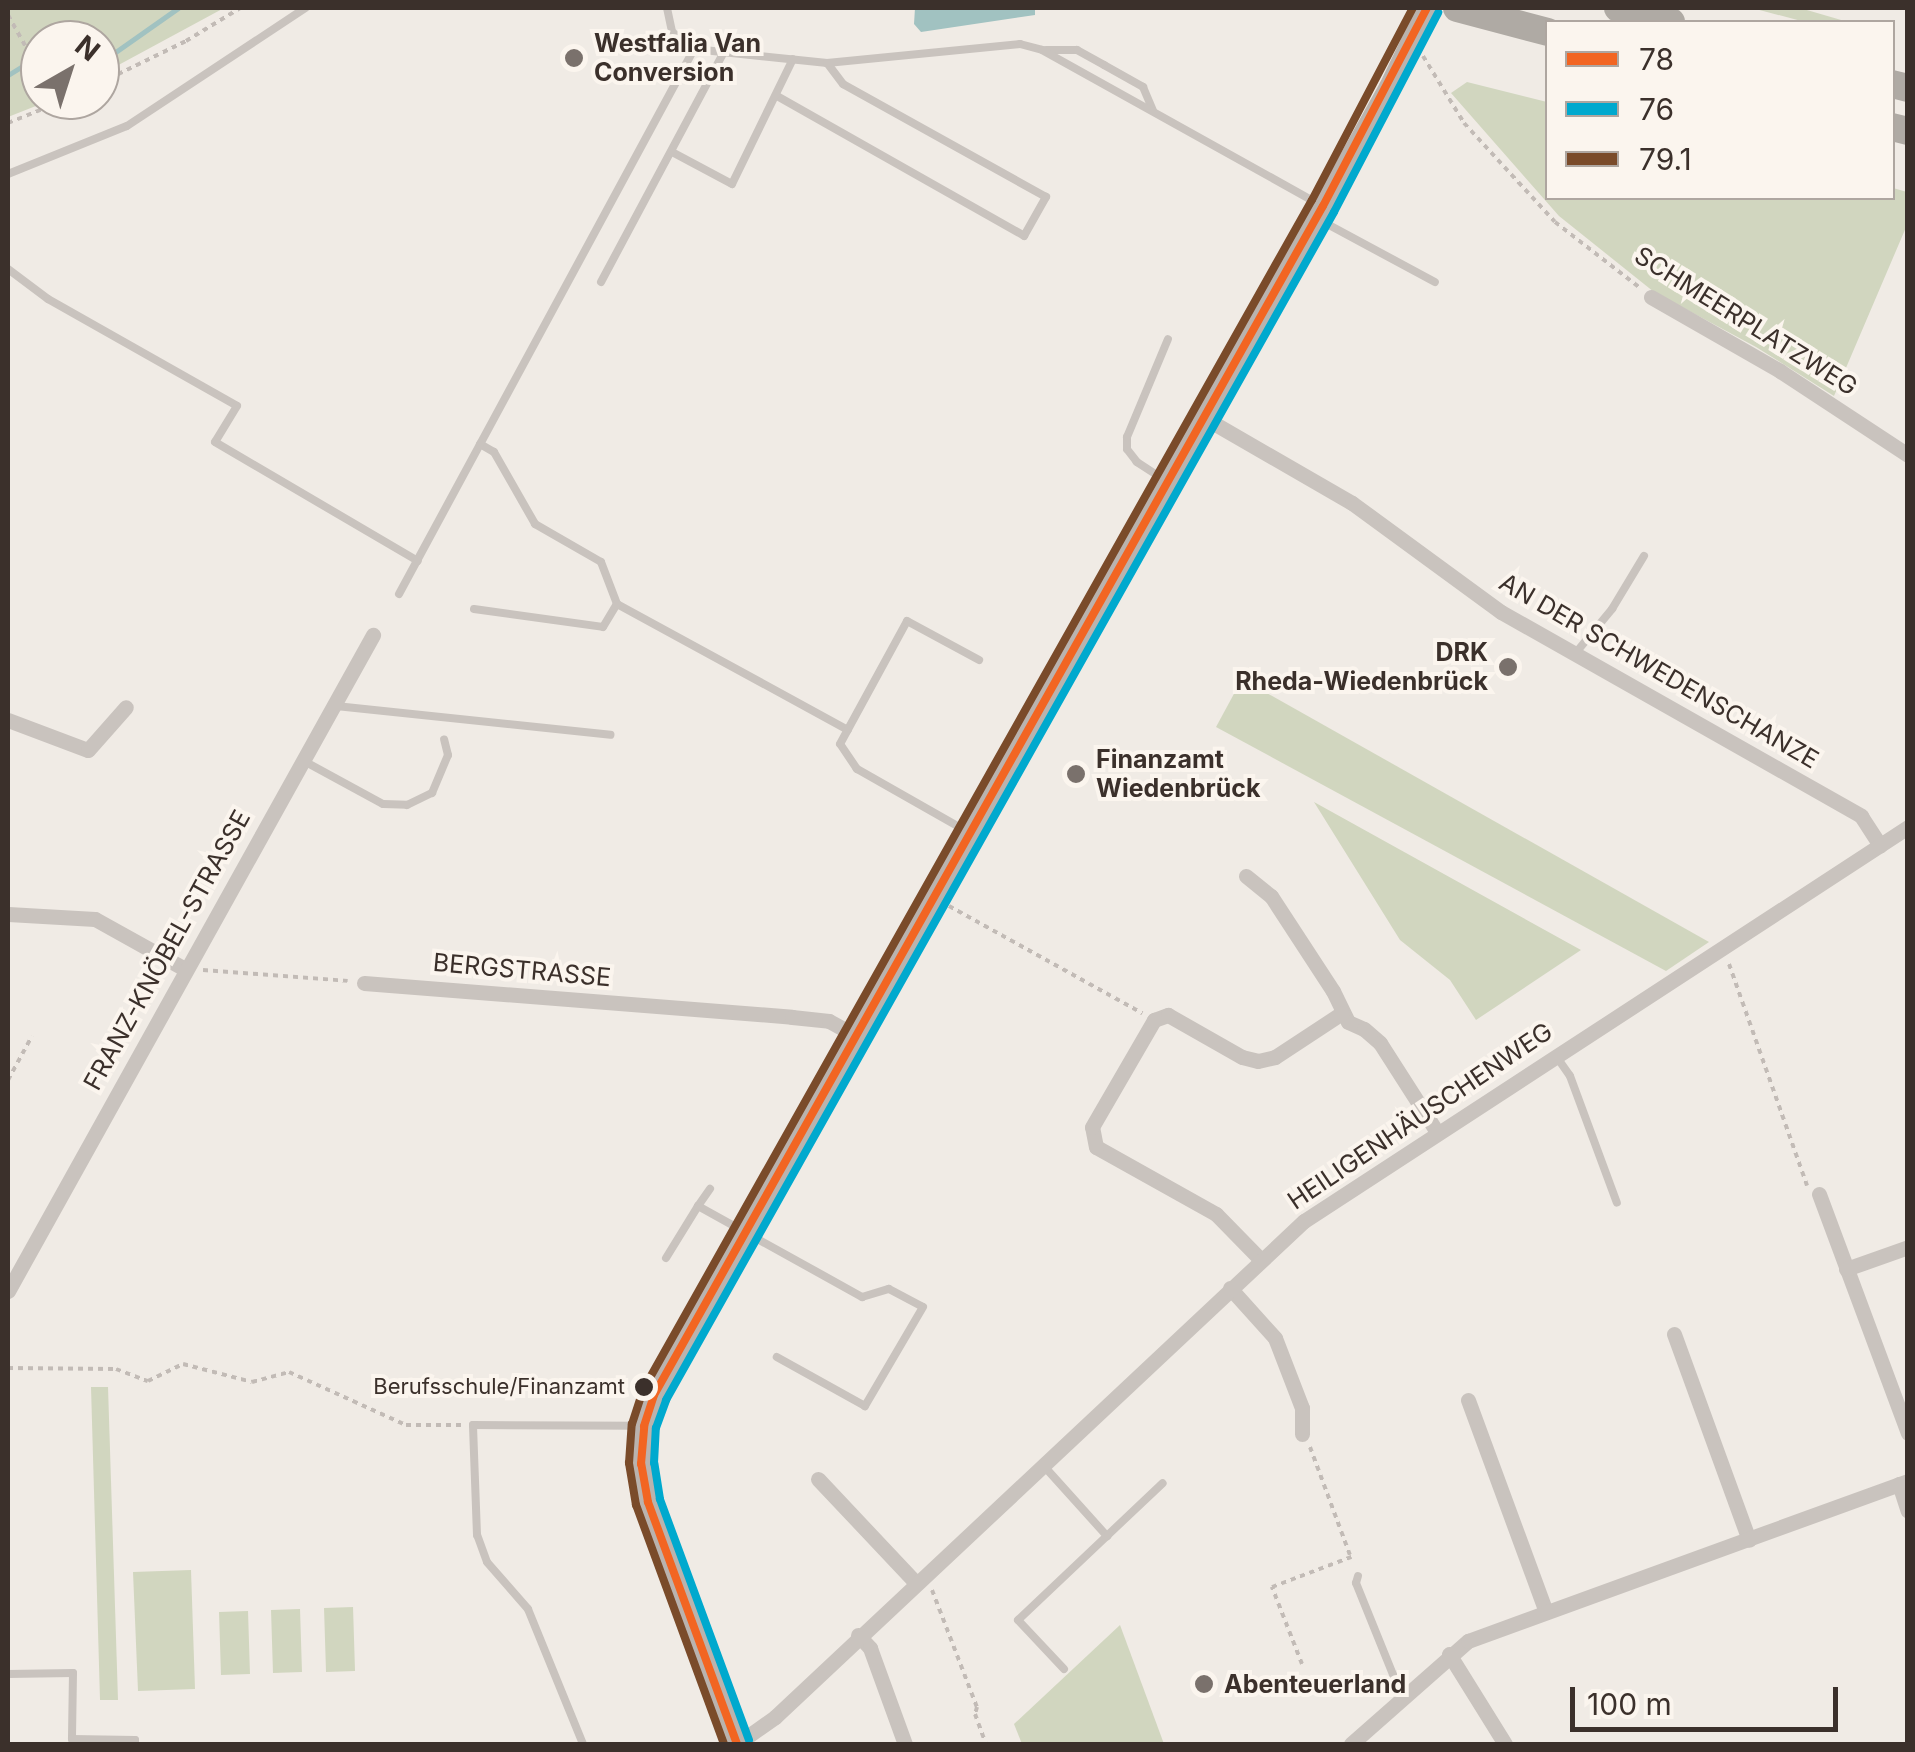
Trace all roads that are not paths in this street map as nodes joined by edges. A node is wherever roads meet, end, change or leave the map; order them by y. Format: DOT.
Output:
graph roads {
  1 [pos="305,8"];
  2 [pos="667,8"];
  3 [pos="1427,8"];
  4 [pos="1618,8"];
  5 [pos="1471,11"];
  6 [pos="1663,20"];
  7 [pos="1545,31"];
  8 [pos="694,48"];
  9 [pos="1042,50"];
  10 [pos="724,52"];
  11 [pos="794,59"];
  12 [pos="827,63"];
  13 [pos="777,96"];
  14 [pos="1153,112"];
  15 [pos="672,152"];
  16 [pos="8,174"];
  17 [pos="1320,212"];
  18 [pos="8,269"];
  19 [pos="601,282"];
  20 [pos="1435,282"];
  21 [pos="1651,297"];
  22 [pos="1168,339"];
  23 [pos="1203,418"];
  24 [pos="480,444"];
  25 [pos="1908,455"];
  26 [pos="1166,481"];
  27 [pos="1644,556"];
  28 [pos="418,561"];
  29 [pos="400,594"];
  30 [pos="618,604"];
  31 [pos="474,609"];
  32 [pos="373,635"];
  33 [pos="1574,655"];
  34 [pos="979,660"];
  35 [pos="333,706"];
  36 [pos="126,707"];
  37 [pos="8,720"];
  38 [pos="848,730"];
  39 [pos="610,735"];
  40 [pos="444,739"];
  41 [pos="302,760"];
  42 [pos="1908,827"];
  43 [pos="968,832"];
  44 [pos="1880,845"];
  45 [pos="1246,876"];
  46 [pos="8,914"];
  47 [pos="184,968"];
  48 [pos="364,983"];
  49 [pos="1342,1013"];
  50 [pos="854,1035"];
  51 [pos="1556,1056"];
  52 [pos="1437,1132"];
  53 [pos="710,1189"];
  54 [pos="1819,1194"];
  55 [pos="1617,1202"];
  56 [pos="698,1206"];
  57 [pos="744,1231"];
  58 [pos="1908,1247"];
  59 [pos="666,1258"];
  60 [pos="1261,1260"];
  61 [pos="1846,1269"];
  62 [pos="1230,1288"];
  63 [pos="8,1290"];
  64 [pos="1674,1334"];
  65 [pos="776,1357"];
  66 [pos="1468,1400"];
  67 [pos="644,1426"];
  68 [pos="1908,1433"];
  69 [pos="1302,1434"];
  70 [pos="1042,1465"];
  71 [pos="818,1478"];
  72 [pos="1163,1483"];
  73 [pos="1903,1483"];
  74 [pos="1908,1511"];
  75 [pos="1107,1536"];
  76 [pos="1749,1540"];
  77 [pos="1358,1576"];
  78 [pos="917,1580"];
  79 [pos="1546,1612"];
  80 [pos="858,1635"];
  81 [pos="1449,1654"];
  82 [pos="1064,1669"];
  83 [pos="8,1674"];
  84 [pos="1402,1698"];
  85 [pos="135,1744"];
  86 [pos="583,1744"];
  87 [pos="737,1744"];
  88 [pos="905,1744"];
  89 [pos="1352,1744"];
  90 [pos="1505,1744"];
  1 -- 16 [label="lane"];
  2 -- 8 [label="lane"];
  3 -- 17 [label="main road"];
  4 -- 6 [label="highway"];
  5 -- 7 [label="highway"];
  8 -- 10 [label="lane"];
  8 -- 24 [label="lane"];
  9 -- 12 [label="lane"];
  9 -- 14 [label="lane"];
  9 -- 14 [label="lane"];
  10 -- 11 [label="lane"];
  10 -- 15 [label="lane"];
  11 -- 12 [label="lane"];
  11 -- 13 [label="lane"];
  12 -- 13 [label="lane"];
  13 -- 15 [label="lane"];
  14 -- 17 [label="lane"];
  15 -- 19 [label="lane"];
  17 -- 20 [label="lane"];
  17 -- 23 [label="main road"];
  18 -- 28 [label="lane"];
  21 -- 25 [label="street, SCHMEERPLATZWEG"];
  22 -- 26 [label="lane"];
  23 -- 26 [label="main road"];
  23 -- 33 [label="street, AN DER SCHWEDENSCHANZE"];
  24 -- 28 [label="lane"];
  24 -- 30 [label="lane"];
  26 -- 43 [label="main road"];
  27 -- 33 [label="lane"];
  28 -- 29 [label="lane"];
  30 -- 31 [label="lane"];
  30 -- 38 [label="lane"];
  32 -- 35 [label="street, FRANZ-KNÖBEL-STRASSE"];
  33 -- 44 [label="street, AN DER SCHWEDENSCHANZE"];
  34 -- 38 [label="lane"];
  35 -- 39 [label="lane"];
  35 -- 41 [label="street, FRANZ-KNÖBEL-STRASSE"];
  36 -- 37 [label="street"];
  38 -- 43 [label="lane"];
  40 -- 41 [label="lane"];
  41 -- 47 [label="street, FRANZ-KNÖBEL-STRASSE"];
  42 -- 44 [label="street, HEILIGENHÄUSCHENWEG"];
  43 -- 50 [label="main road"];
  44 -- 51 [label="street, HEILIGENHÄUSCHENWEG"];
  45 -- 49 [label="street"];
  46 -- 47 [label="street"];
  47 -- 63 [label="street, FRANZ-KNÖBEL-STRASSE"];
  48 -- 50 [label="street, BERGSTRASSE"];
  49 -- 52 [label="street"];
  49 -- 60 [label="street"];
  50 -- 57 [label="main road"];
  51 -- 52 [label="street, HEILIGENHÄUSCHENWEG"];
  51 -- 55 [label="lane"];
  52 -- 60 [label="street, HEILIGENHÄUSCHENWEG"];
  53 -- 56 [label="lane"];
  54 -- 61 [label="street"];
  56 -- 57 [label="lane"];
  56 -- 59 [label="lane"];
  57 -- 65 [label="lane"];
  57 -- 67 [label="main road"];
  58 -- 61 [label="street"];
  60 -- 62 [label="street, HEILIGENHÄUSCHENWEG"];
  61 -- 68 [label="street"];
  62 -- 69 [label="street"];
  62 -- 70 [label="street, HEILIGENHÄUSCHENWEG"];
  64 -- 76 [label="street"];
  66 -- 79 [label="street"];
  67 -- 86 [label="lane"];
  67 -- 87 [label="main road"];
  70 -- 75 [label="lane"];
  70 -- 78 [label="street, HEILIGENHÄUSCHENWEG"];
  71 -- 78 [label="street"];
  72 -- 75 [label="lane"];
  73 -- 74 [label="street"];
  73 -- 76 [label="street"];
  75 -- 82 [label="lane"];
  76 -- 79 [label="street"];
  77 -- 84 [label="lane"];
  78 -- 80 [label="street, HEILIGENHÄUSCHENWEG"];
  79 -- 81 [label="street"];
  80 -- 87 [label="street, HEILIGENHÄUSCHENWEG"];
  80 -- 88 [label="street"];
  81 -- 84 [label="street"];
  81 -- 90 [label="street"];
  83 -- 85 [label="lane"];
  84 -- 89 [label="street"];
}
